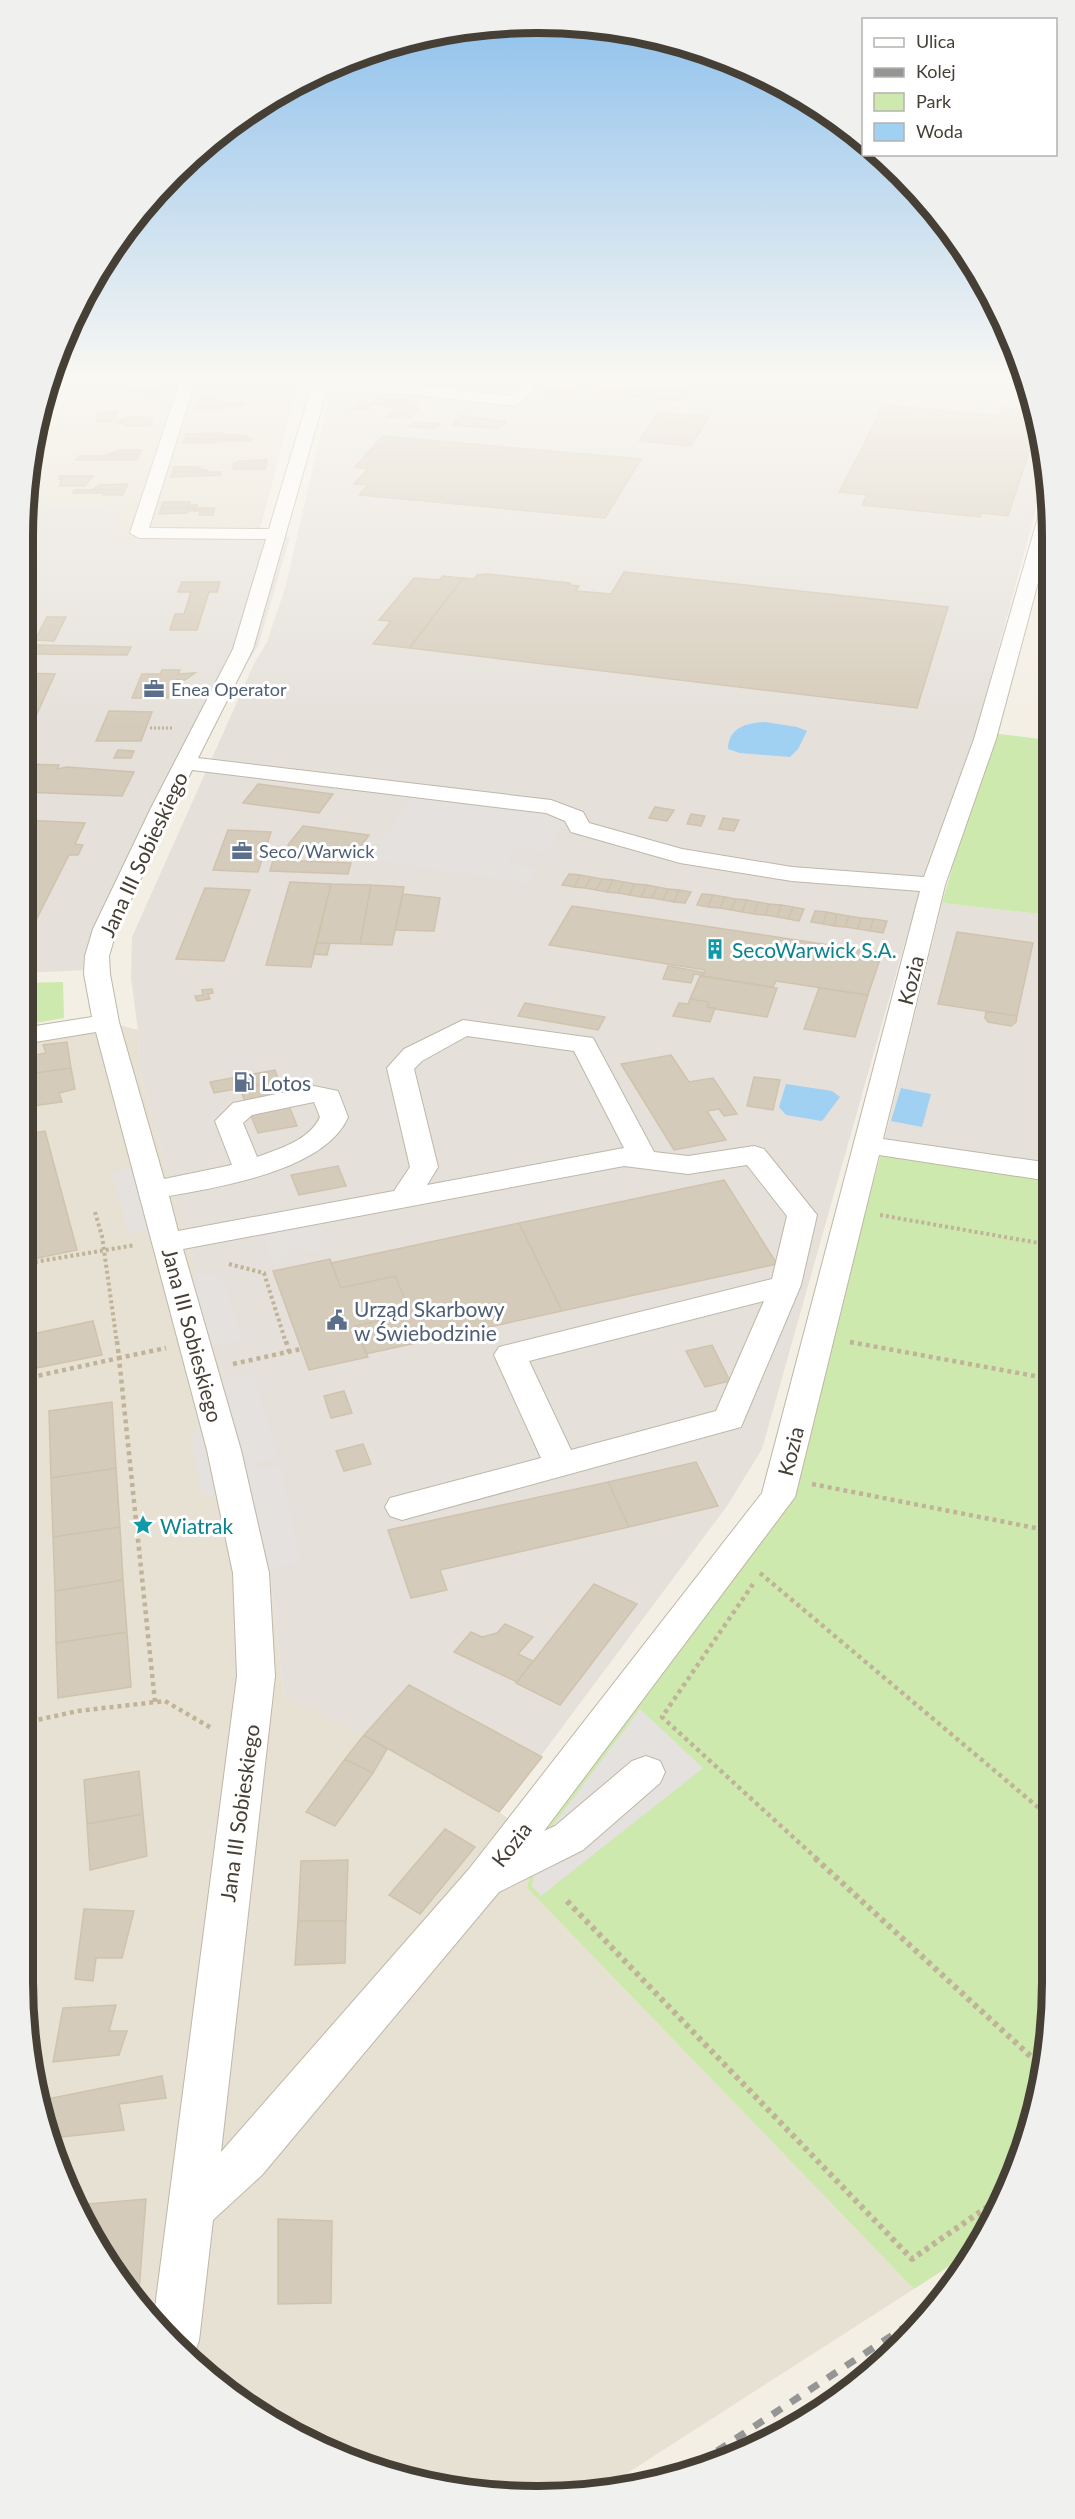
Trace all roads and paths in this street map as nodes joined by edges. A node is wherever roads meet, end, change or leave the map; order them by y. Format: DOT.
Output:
graph roads {
  1 [pos="152,493"];
  2 [pos="290,493"];
  3 [pos="279,534"];
  4 [pos="1042,560"];
  5 [pos="1039,583"];
  6 [pos="150,728"];
  7 [pos="174,728"];
  8 [pos="186,763"];
  9 [pos="933,885"];
  10 [pos="106,1022"];
  11 [pos="33,1034"];
  12 [pos="868,1145"];
  13 [pos="644,1160"];
  14 [pos="248,1168"];
  15 [pos="1042,1171"];
  16 [pos="154,1190"];
  17 [pos="403,1199"];
  18 [pos="95,1212"];
  19 [pos="878,1225"];
  20 [pos="168,1242"];
  21 [pos="1042,1244"];
  22 [pos="135,1245"];
  23 [pos="104,1250"];
  24 [pos="33,1262"];
  25 [pos="229,1264"];
  26 [pos="786,1285"];
  27 [pos="853,1330"];
  28 [pos="850,1342"];
  29 [pos="167,1348"];
  30 [pos="301,1349"];
  31 [pos="289,1352"];
  32 [pos="848,1353"];
  33 [pos="119,1358"];
  34 [pos="226,1365"];
  35 [pos="33,1376"];
  36 [pos="1042,1377"];
  37 [pos="561,1465"];
  38 [pos="814,1473"];
  39 [pos="812,1484"];
  40 [pos="809,1492"];
  41 [pos="402,1507"];
  42 [pos="1042,1529"];
  43 [pos="766,1564"];
  44 [pos="760,1573"];
  45 [pos="155,1702"];
  46 [pos="33,1721"];
  47 [pos="213,1729"];
  48 [pos="646,1772"];
  49 [pos="1042,1812"];
  50 [pos="483,1881"];
  51 [pos="567,1901"];
  52 [pos="1035,2061"];
  53 [pos="990,2205"];
  54 [pos="191,2209"];
  55 [pos="176,2333"];
  1 -- 3 [label="street"];
  2 -- 3 [label="street, Jana III Sobieskiego"];
  3 -- 8 [label="street, Jana III Sobieskiego"];
  4 -- 5 [label="street, Kozia"];
  5 -- 9 [label="street, Kozia"];
  6 -- 7 [label="path"];
  8 -- 9 [label="street"];
  8 -- 10 [label="street, Jana III Sobieskiego"];
  9 -- 12 [label="street, Kozia"];
  10 -- 11 [label="street"];
  10 -- 16 [label="street, Jana III Sobieskiego"];
  12 -- 15 [label="street"];
  12 -- 50 [label="street, Kozia"];
  13 -- 17 [label="street"];
  13 -- 17 [label="street"];
  13 -- 26 [label="street"];
  14 -- 16 [label="street"];
  16 -- 20 [label="street, Jana III Sobieskiego"];
  17 -- 20 [label="street"];
  18 -- 23 [label="path"];
  19 -- 21 [label="path"];
  20 -- 54 [label="street, Jana III Sobieskiego"];
  22 -- 23 [label="path"];
  23 -- 24 [label="path"];
  23 -- 33 [label="path"];
  25 -- 31 [label="path"];
  26 -- 37 [label="street"];
  26 -- 37 [label="street"];
  27 -- 28 [label="path"];
  28 -- 32 [label="path"];
  28 -- 36 [label="path"];
  29 -- 33 [label="path"];
  30 -- 31 [label="path"];
  31 -- 34 [label="path"];
  33 -- 35 [label="path"];
  33 -- 45 [label="path"];
  37 -- 41 [label="street"];
  38 -- 39 [label="path"];
  39 -- 40 [label="path"];
  39 -- 42 [label="path"];
  43 -- 44 [label="path"];
  44 -- 49 [label="path"];
  44 -- 52 [label="path"];
  45 -- 46 [label="path"];
  45 -- 47 [label="path"];
  48 -- 50 [label="street"];
  50 -- 54 [label="street, Kozia"];
  51 -- 53 [label="path"];
  54 -- 55 [label="street, Jana III Sobieskiego"];
}
